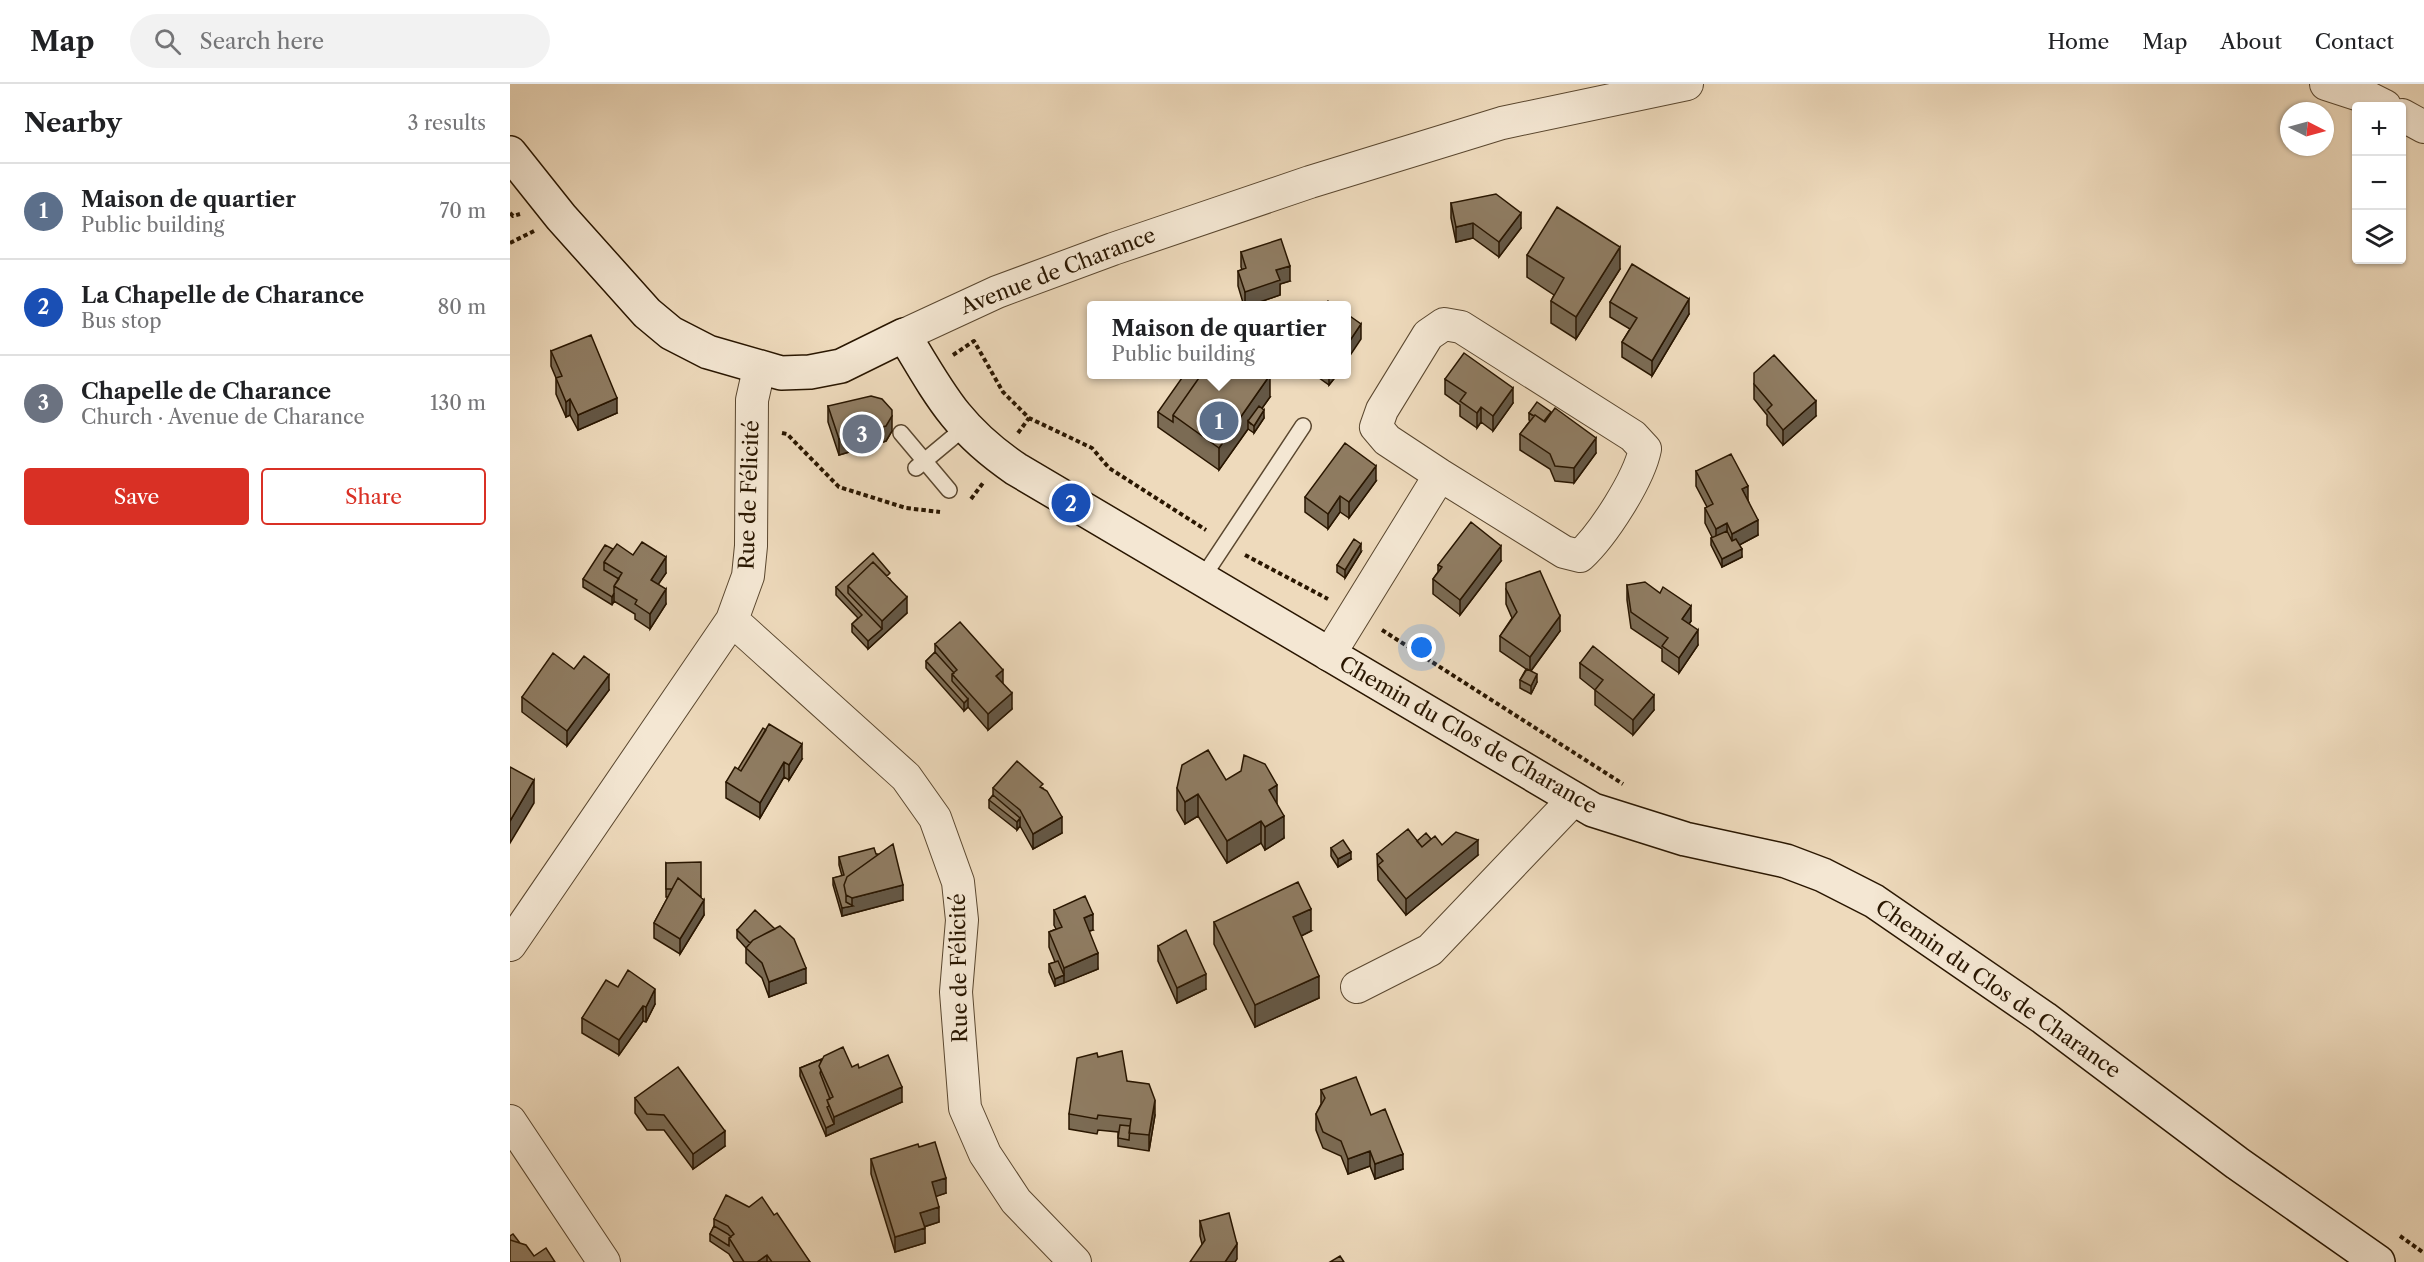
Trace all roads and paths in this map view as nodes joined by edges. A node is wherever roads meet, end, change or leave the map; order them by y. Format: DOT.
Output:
graph roads {
  1 [pos="1687,84"];
  2 [pos="2326,84"];
  3 [pos="2378,96"];
  4 [pos="2406,118"];
  5 [pos="2424,127"];
  6 [pos="510,153"];
  7 [pos="904,335"];
  8 [pos="944,360"];
  9 [pos="759,369"];
  10 [pos="1303,426"];
  11 [pos="964,428"];
  12 [pos="751,431"];
  13 [pos="901,433"];
  14 [pos="1001,459"];
  15 [pos="920,464"];
  16 [pos="1440,475"];
  17 [pos="949,490"];
  18 [pos="968,503"];
  19 [pos="942,512"];
  20 [pos="1205,530"];
  21 [pos="1201,580"];
  22 [pos="732,620"];
  23 [pos="1329,655"];
  24 [pos="1574,799"];
  25 [pos="510,945"];
  26 [pos="1357,987"];
  27 [pos="510,1121"];
  28 [pos="604,1262"];
  29 [pos="1075,1262"];
  30 [pos="2378,1262"];
  1 -- 7 [label="street, Avenue de Charance"];
  2 -- 3 [label="street"];
  4 -- 5 [label="street"];
  6 -- 9 [label="street, Avenue de Charance"];
  7 -- 9 [label="street, Avenue de Charance"];
  7 -- 11 [label="street, Chemin du Clos de Charance"];
  8 -- 20 [label="path"];
  9 -- 12 [label="street, Rue de Félicité"];
  10 -- 21 [label="lane"];
  11 -- 14 [label="street, Chemin du Clos de Charance"];
  11 -- 15 [label="lane"];
  12 -- 19 [label="path"];
  12 -- 22 [label="street, Rue de Félicité"];
  13 -- 15 [label="lane"];
  14 -- 18 [label="path"];
  14 -- 21 [label="street, Chemin du Clos de Charance"];
  15 -- 17 [label="lane"];
  16 -- 16 [label="street"];
  16 -- 23 [label="street"];
  21 -- 23 [label="street, Chemin du Clos de Charance"];
  22 -- 25 [label="street, Rue de Félicité"];
  22 -- 29 [label="street, Rue de Félicité"];
  23 -- 24 [label="street, Chemin du Clos de Charance"];
  24 -- 26 [label="street"];
  24 -- 30 [label="street, Chemin du Clos de Charance"];
  27 -- 28 [label="street"];
}
